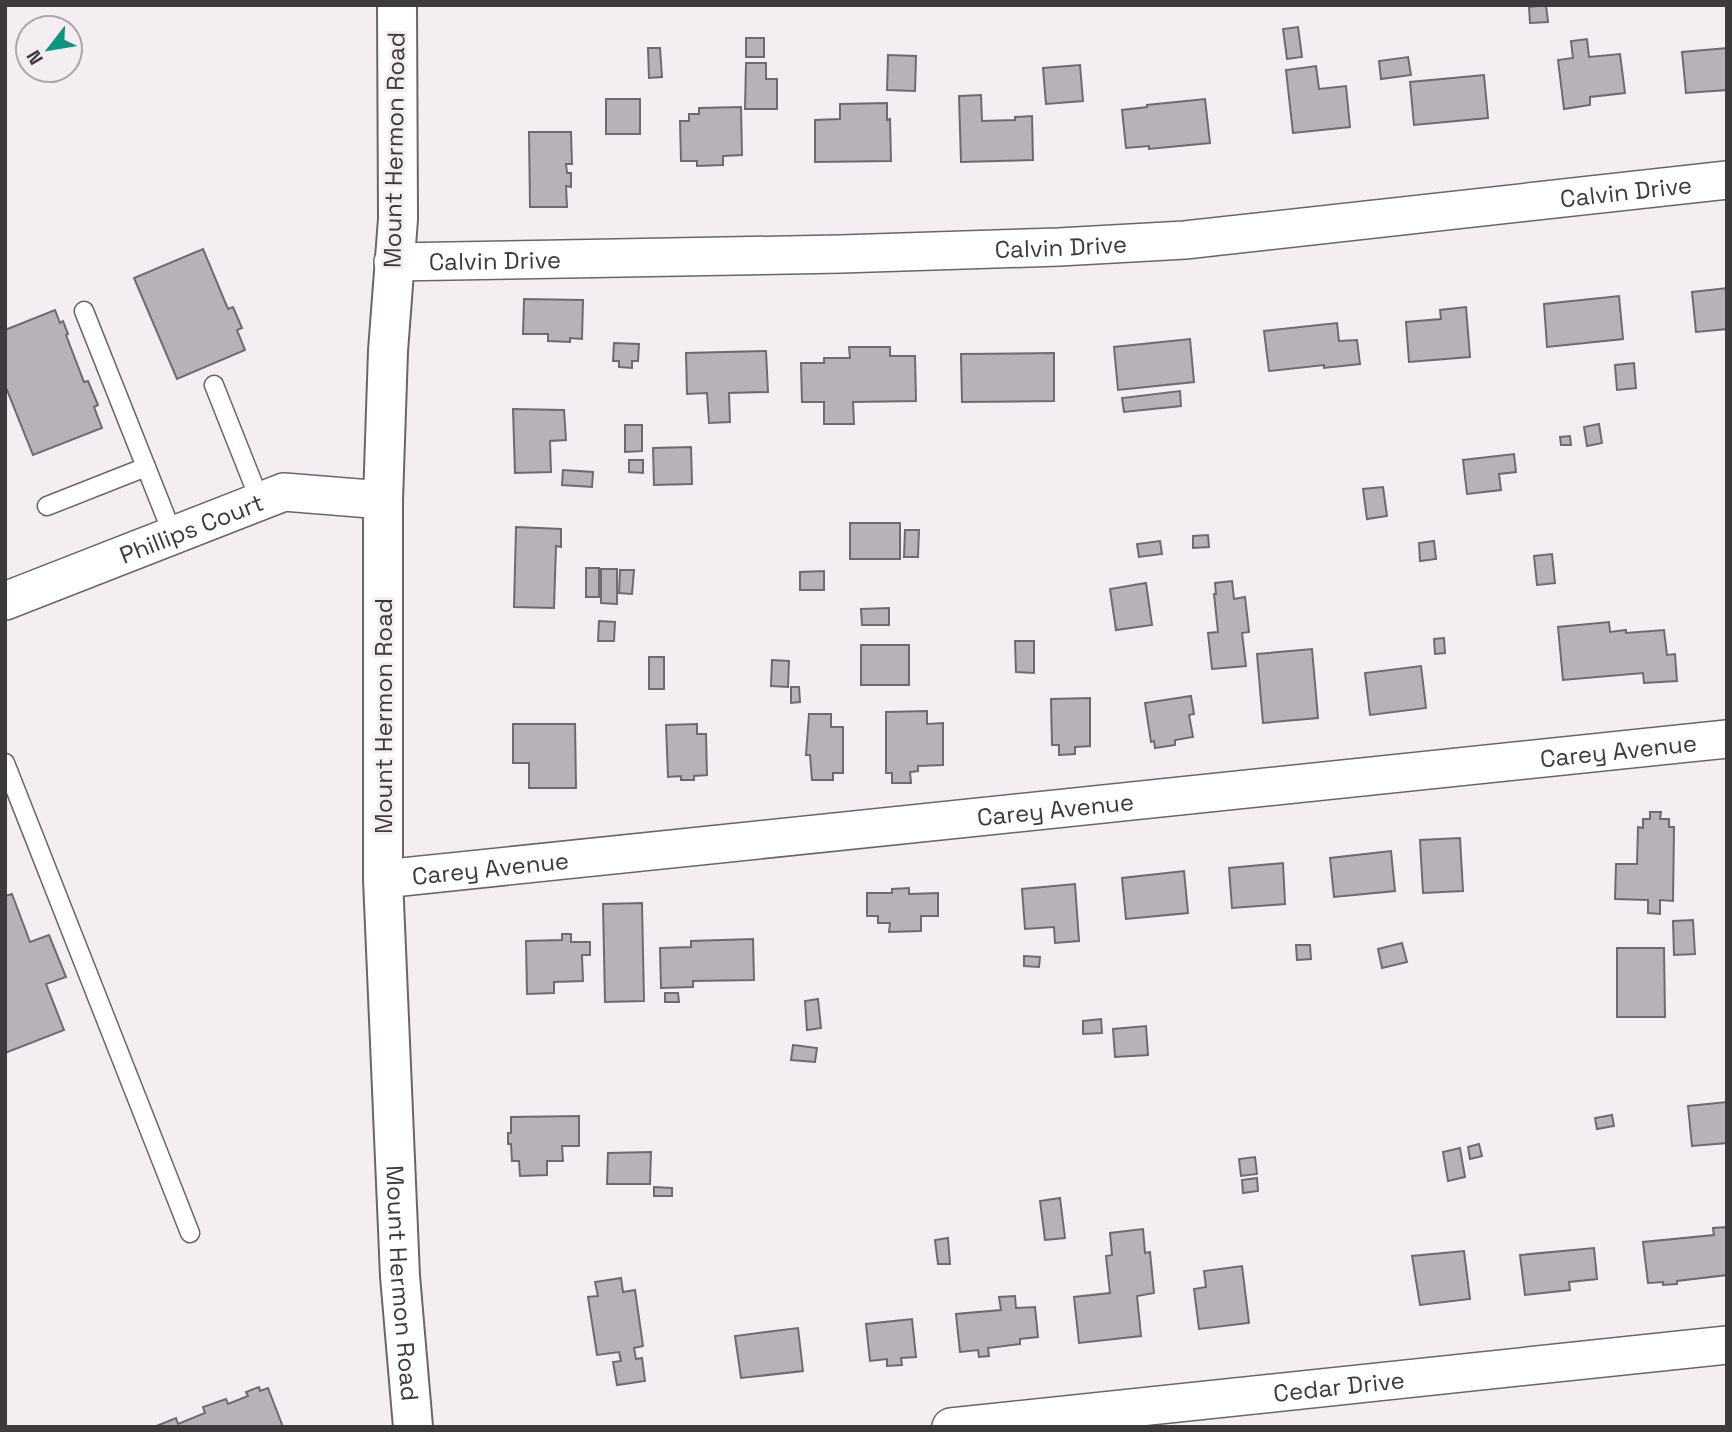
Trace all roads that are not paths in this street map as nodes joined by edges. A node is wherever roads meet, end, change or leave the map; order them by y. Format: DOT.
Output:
graph roads {
  1 [pos="397,5"];
  2 [pos="1727,180"];
  3 [pos="393,262"];
  4 [pos="84,311"];
  5 [pos="214,385"];
  6 [pos="146,467"];
  7 [pos="383,500"];
  8 [pos="260,501"];
  9 [pos="47,506"];
  10 [pos="173,535"];
  11 [pos="5,601"];
  12 [pos="1727,739"];
  13 [pos="5,763"];
  14 [pos="383,879"];
  15 [pos="190,1233"];
  16 [pos="1727,1345"];
  17 [pos="414,1427"];
  18 [pos="951,1427"];
  1 -- 3 [label="main road, Mount Hermon Road"];
  2 -- 3 [label="street, Calvin Drive"];
  3 -- 7 [label="main road, Mount Hermon Road"];
  4 -- 6 [label="lane"];
  5 -- 8 [label="lane"];
  6 -- 9 [label="lane"];
  6 -- 10 [label="lane"];
  7 -- 8 [label="street, Phillips Court"];
  7 -- 14 [label="main road, Mount Hermon Road"];
  8 -- 10 [label="street, Phillips Court"];
  10 -- 11 [label="street, Phillips Court"];
  12 -- 14 [label="street, Carey Avenue"];
  13 -- 15 [label="lane"];
  14 -- 17 [label="main road, Mount Hermon Road"];
  16 -- 18 [label="street, Cedar Drive"];
}
